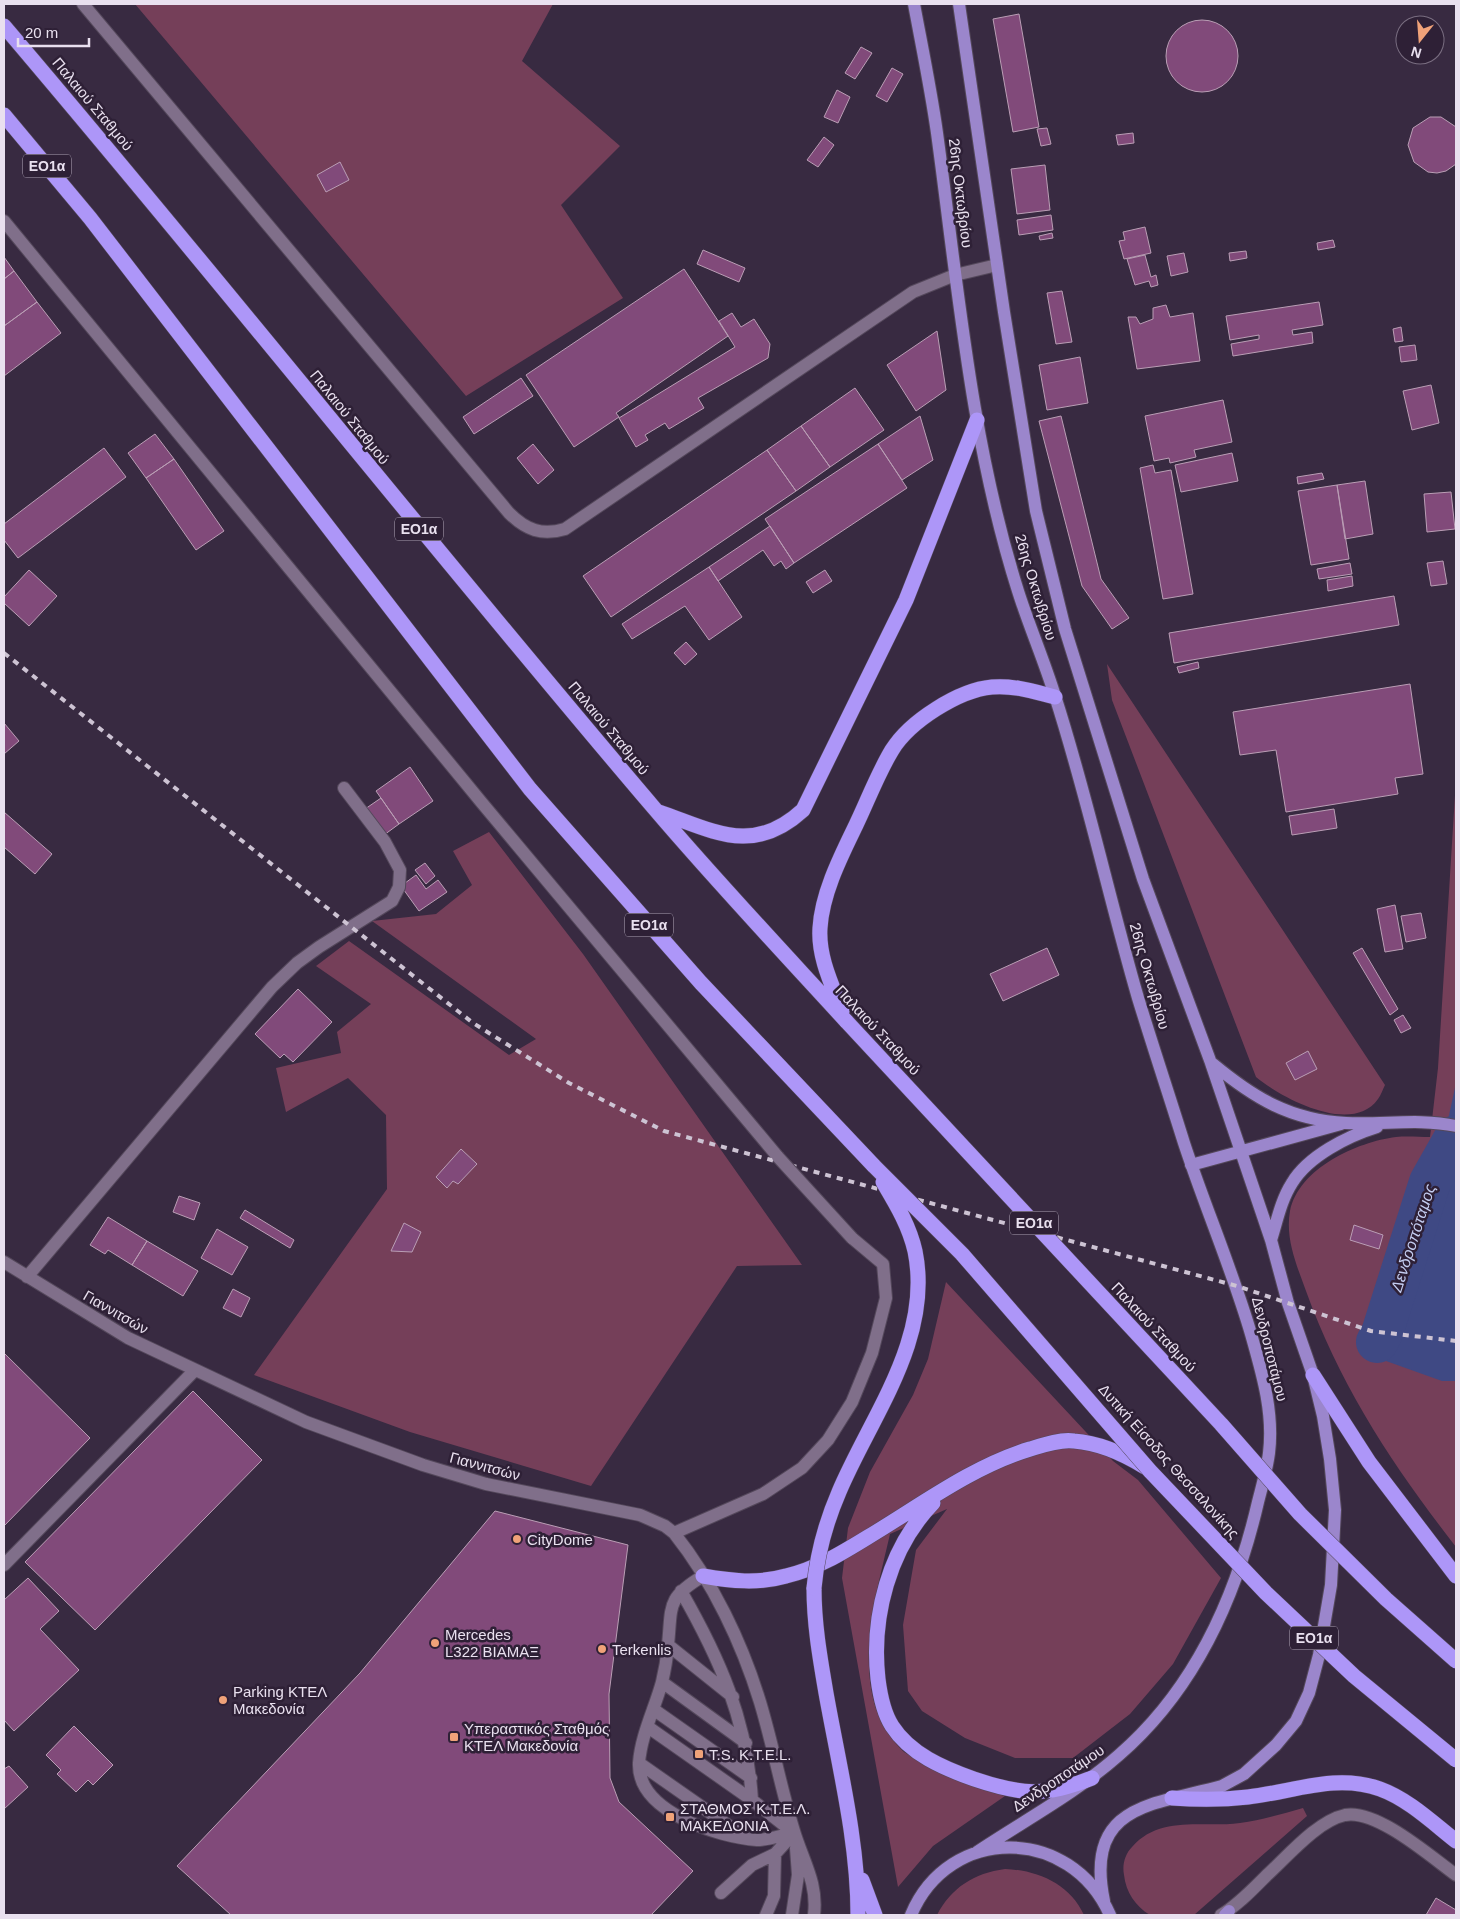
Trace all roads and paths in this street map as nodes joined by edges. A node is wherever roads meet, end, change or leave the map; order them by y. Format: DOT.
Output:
graph roads {
  1 [pos="83,4"];
  2 [pos="914,4"];
  3 [pos="959,4"];
  4 [pos="4,26"];
  5 [pos="4,115"];
  6 [pos="4,221"];
  7 [pos="997,265"];
  8 [pos="955,275"];
  9 [pos="977,420"];
  10 [pos="1056,697"];
  11 [pos="344,788"];
  12 [pos="657,811"];
  13 [pos="847,1022"];
  14 [pos="1212,1063"];
  15 [pos="1392,1122"];
  16 [pos="1346,1123"];
  17 [pos="1451,1125"];
  18 [pos="1242,1150"];
  19 [pos="1192,1165"];
  20 [pos="874,1166"];
  21 [pos="1271,1240"];
  22 [pos="4,1262"];
  23 [pos="28,1277"];
  24 [pos="194,1371"];
  25 [pos="1313,1376"];
  26 [pos="1150,1470"];
  27 [pos="949,1487"];
  28 [pos="674,1533"];
  29 [pos="4,1565"];
  30 [pos="703,1576"];
  31 [pos="1456,1576"];
  32 [pos="681,1591"];
  33 [pos="668,1645"];
  34 [pos="1456,1661"];
  35 [pos="662,1682"];
  36 [pos="734,1698"];
  37 [pos="653,1709"];
  38 [pos="648,1727"];
  39 [pos="746,1743"];
  40 [pos="1456,1760"];
  41 [pos="639,1763"];
  42 [pos="751,1778"];
  43 [pos="1092,1778"];
  44 [pos="1172,1798"];
  45 [pos="752,1800"];
  46 [pos="794,1833"];
  47 [pos="746,1838"];
  48 [pos="1456,1841"];
  49 [pos="978,1852"];
  50 [pos="776,1854"];
  51 [pos="856,1867"];
  52 [pos="1456,1875"];
  53 [pos="721,1893"];
  54 [pos="916,1903"];
  55 [pos="1109,1910"];
  56 [pos="1225,1914"];
  57 [pos="766,1915"];
  58 [pos="792,1915"];
  59 [pos="814,1915"];
  60 [pos="858,1915"];
  61 [pos="875,1915"];
  62 [pos="906,1915"];
  63 [pos="911,1915"];
  1 -- 8 [label="street"];
  2 -- 8 [label="main road, 26ης Οκτωβρίου"];
  3 -- 7 [label="main road, 26ης Οκτωβρίου"];
  4 -- 12 [label="highway, Παλαιού Σταθμού / ΕΟ1α"];
  5 -- 20 [label="highway, ΕΟ1α"];
  6 -- 28 [label="street, bridge"];
  7 -- 8 [label="street"];
  7 -- 14 [label="main road, 26ης Οκτωβρίου"];
  8 -- 9 [label="main road, 26ης Οκτωβρίου"];
  9 -- 10 [label="main road, 26ης Οκτωβρίου"];
  9 -- 12 [label="highway"];
  10 -- 13 [label="highway"];
  10 -- 19 [label="main road, 26ης Οκτωβρίου"];
  11 -- 23 [label="street"];
  12 -- 13 [label="highway, Παλαιού Σταθμού / ΕΟ1α"];
  13 -- 34 [label="highway, Παλαιού Σταθμού / ΕΟ1α, bridge"];
  14 -- 16 [label="main road"];
  14 -- 18 [label="main road, 26ης Οκτωβρίου"];
  15 -- 16 [label="main road"];
  15 -- 17 [label="main road"];
  15 -- 21 [label="main road"];
  16 -- 18 [label="main road"];
  18 -- 19 [label="main road"];
  18 -- 21 [label="main road, Δενδροποτάμου"];
  19 -- 43 [label="main road, Δενδροποτάμου"];
  20 -- 26 [label="highway, Δυτική Είσοδος Θεσσαλονίκης / ΕΟ1α, bridge"];
  20 -- 51 [label="highway, bridge"];
  21 -- 25 [label="main road, Δενδροποτάμου"];
  22 -- 23 [label="street, Γιαννιτσών"];
  23 -- 24 [label="street, Γιαννιτσών"];
  24 -- 28 [label="street, Γιαννιτσών"];
  24 -- 29 [label="street"];
  25 -- 31 [label="highway"];
  25 -- 44 [label="main road, Δενδροποτάμου"];
  26 -- 27 [label="highway, bridge"];
  26 -- 40 [label="highway, Δυτική Είσοδος Θεσσαλονίκης / ΕΟ1α, bridge"];
  27 -- 30 [label="highway"];
  27 -- 43 [label="highway"];
  28 -- 30 [label="street, Γιαννιτσών"];
  30 -- 32 [label="street"];
  30 -- 46 [label="street, Γιαννιτσών"];
  32 -- 33 [label="street"];
  32 -- 36 [label="street"];
  33 -- 35 [label="street"];
  33 -- 36 [label="street"];
  35 -- 37 [label="street"];
  35 -- 39 [label="street"];
  36 -- 39 [label="street"];
  37 -- 38 [label="street"];
  37 -- 42 [label="street"];
  38 -- 41 [label="street"];
  38 -- 45 [label="street"];
  39 -- 42 [label="street"];
  41 -- 47 [label="street"];
  41 -- 47 [label="street"];
  42 -- 45 [label="street"];
  43 -- 49 [label="main road, Δενδροποτάμου"];
  44 -- 48 [label="highway"];
  44 -- 55 [label="main road"];
  45 -- 46 [label="street"];
  46 -- 47 [label="street"];
  46 -- 50 [label="street"];
  46 -- 58 [label="street, Γιαννιτσών"];
  46 -- 59 [label="street, Γιαννιτσών"];
  49 -- 54 [label="main road, Δενδροποτάμου"];
  49 -- 55 [label="main road, Δενδροποτάμου"];
  50 -- 53 [label="street"];
  50 -- 57 [label="street"];
  51 -- 60 [label="highway"];
  51 -- 61 [label="highway"];
  52 -- 56 [label="street"];
  54 -- 62 [label="main road, Δενδροποτάμου"];
  54 -- 63 [label="main road, Δενδροποτάμου"];
}
